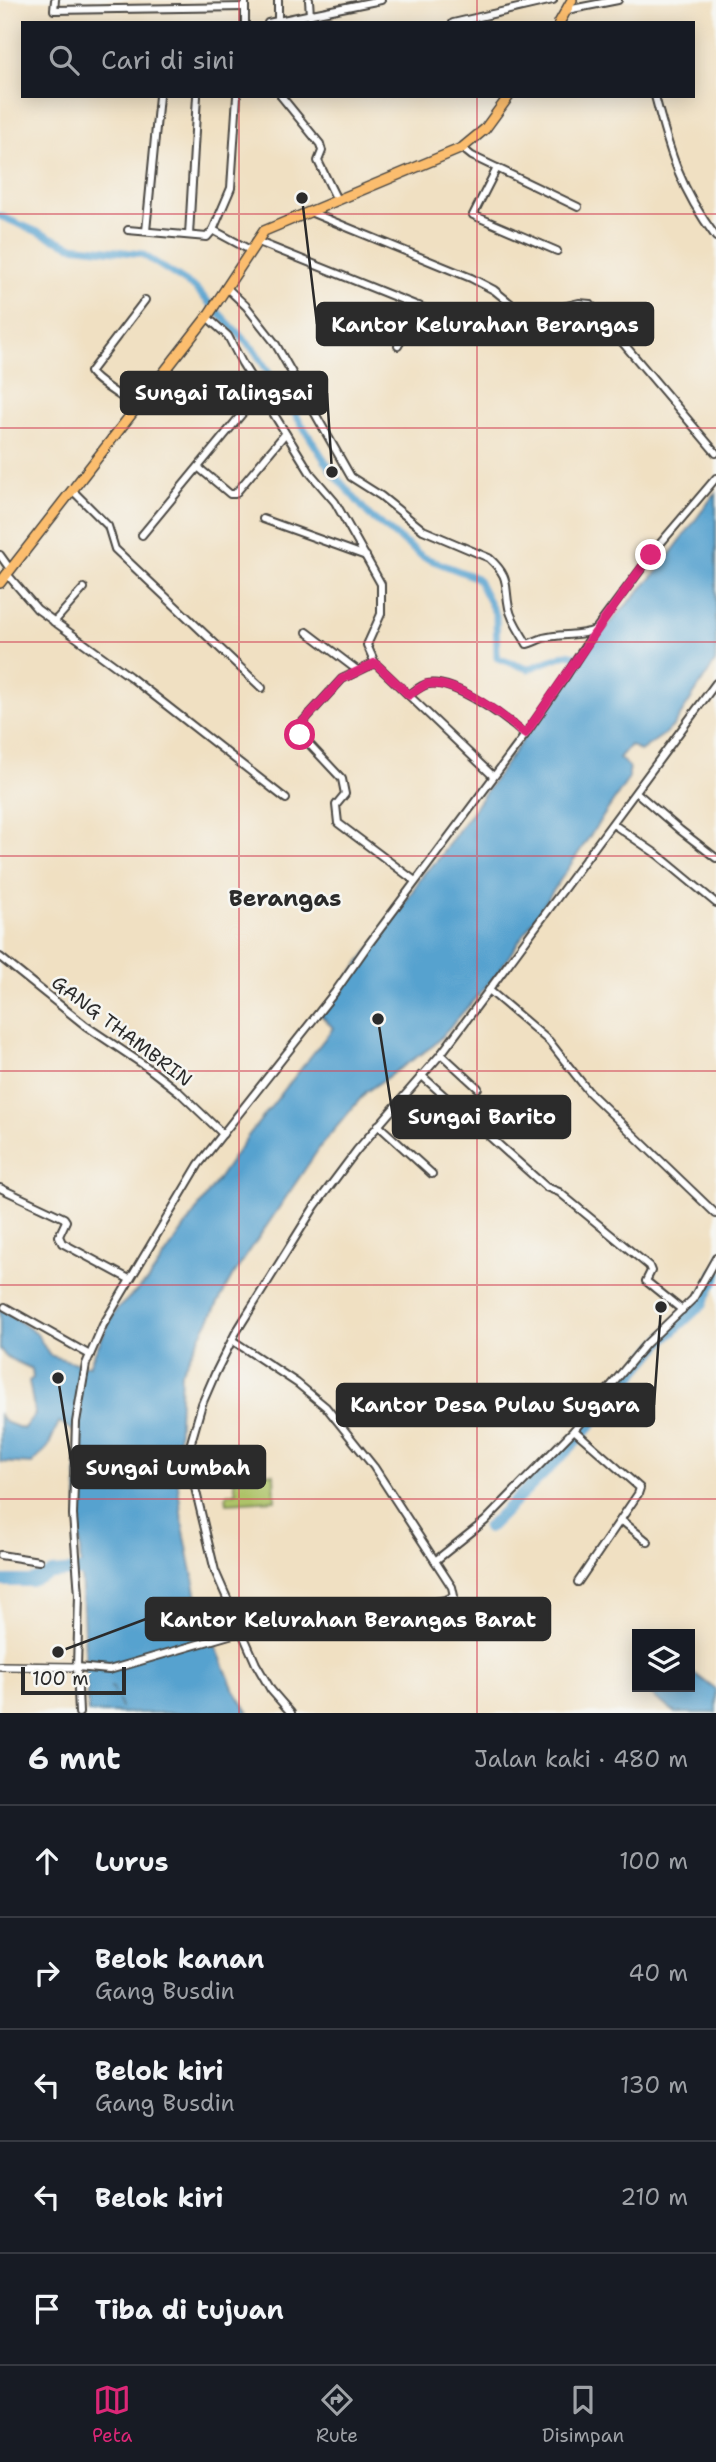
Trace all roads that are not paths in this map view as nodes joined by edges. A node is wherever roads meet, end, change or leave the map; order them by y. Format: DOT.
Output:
graph roads {
  1 [pos="55,0"];
  2 [pos="89,0"];
  3 [pos="119,0"];
  4 [pos="278,0"];
  5 [pos="309,0"];
  6 [pos="381,0"];
  7 [pos="552,0"];
  8 [pos="572,0"];
  9 [pos="618,0"];
  10 [pos="152,4"];
  11 [pos="182,4"];
  12 [pos="215,4"];
  13 [pos="245,4"];
  14 [pos="119,8"];
  15 [pos="89,9"];
  16 [pos="567,10"];
  17 [pos="310,15"];
  18 [pos="278,21"];
  19 [pos="462,21"];
  20 [pos="562,21"];
  21 [pos="159,98"];
  22 [pos="197,98"];
  23 [pos="237,98"];
  24 [pos="283,98"];
  25 [pos="507,98"];
  26 [pos="656,98"];
  27 [pos="462,148"];
  28 [pos="497,168"];
  29 [pos="337,200"];
  30 [pos="578,207"];
  31 [pos="310,212"];
  32 [pos="128,230"];
  33 [pos="213,230"];
  34 [pos="146,232"];
  35 [pos="189,235"];
  36 [pos="716,237"];
  37 [pos="256,241"];
  38 [pos="250,250"];
  39 [pos="557,251"];
  40 [pos="224,291"];
  41 [pos="145,300"];
  42 [pos="419,306"];
  43 [pos="209,314"];
  44 [pos="526,316"];
  45 [pos="398,346"];
  46 [pos="260,392"];
  47 [pos="136,408"];
  48 [pos="285,434"];
  49 [pos="716,453"];
  50 [pos="199,468"];
  51 [pos="716,478"];
  52 [pos="72,490"];
  53 [pos="263,519"];
  54 [pos="142,535"];
  55 [pos="0,555"];
  56 [pos="366,556"];
  57 [pos="8,571"];
  58 [pos="0,583"];
  59 [pos="84,588"];
  60 [pos="54,622"];
  61 [pos="595,631"];
  62 [pos="307,632"];
  63 [pos="375,663"];
  64 [pos="357,670"];
  65 [pos="716,683"];
  66 [pos="262,688"];
  67 [pos="409,695"];
  68 [pos="525,734"];
  69 [pos="493,776"];
  70 [pos="636,792"];
  71 [pos="286,799"];
  72 [pos="613,824"];
  73 [pos="716,858"];
  74 [pos="415,881"];
  75 [pos="716,903"];
  76 [pos="0,957"];
  77 [pos="489,990"];
  78 [pos="440,1054"];
  79 [pos="421,1075"];
  80 [pos="478,1088"];
  81 [pos="378,1125"];
  82 [pos="223,1134"];
  83 [pos="432,1174"];
  84 [pos="0,1188"];
  85 [pos="716,1214"];
  86 [pos="716,1258"];
  87 [pos="130,1279"];
  88 [pos="5,1307"];
  89 [pos="682,1310"];
  90 [pos="232,1340"];
  91 [pos="90,1355"];
  92 [pos="576,1432"];
  93 [pos="621,1520"];
  94 [pos="648,1542"];
  95 [pos="0,1555"];
  96 [pos="38,1561"];
  97 [pos="435,1561"];
  98 [pos="578,1582"];
  99 [pos="241,1632"];
  100 [pos="0,1666"];
  101 [pos="79,1668"];
  102 [pos="79,1713"];
  103 [pos="291,1713"];
  1 -- 15 [label="street"];
  2 -- 15 [label="street"];
  3 -- 14 [label="street"];
  4 -- 18 [label="street"];
  5 -- 17 [label="street"];
  6 -- 17 [label="street"];
  7 -- 19 [label="street"];
  8 -- 16 [label="main road"];
  9 -- 16 [label="street"];
  10 -- 11 [label="street"];
  10 -- 14 [label="street"];
  11 -- 12 [label="street"];
  12 -- 13 [label="street"];
  14 -- 15 [label="street"];
  16 -- 20 [label="main road"];
  17 -- 18 [label="street"];
  21 -- 34 [label="street"];
  22 -- 35 [label="street"];
  23 -- 33 [label="street"];
  24 -- 29 [label="street"];
  25 -- 27 [label="main road"];
  26 -- 36 [label="street"];
  27 -- 28 [label="street"];
  27 -- 29 [label="main road"];
  28 -- 30 [label="street"];
  28 -- 39 [label="street"];
  29 -- 31 [label="main road"];
  31 -- 37 [label="main road"];
  31 -- 44 [label="street"];
  32 -- 34 [label="street"];
  33 -- 35 [label="street"];
  33 -- 38 [label="street"];
  34 -- 35 [label="street"];
  37 -- 38 [label="main road"];
  37 -- 42 [label="street"];
  38 -- 40 [label="main road"];
  40 -- 43 [label="main road"];
  40 -- 61 [label="street"];
  41 -- 47 [label="street"];
  42 -- 44 [label="street"];
  42 -- 45 [label="street"];
  43 -- 46 [label="street"];
  43 -- 47 [label="main road"];
  44 -- 49 [label="street"];
  46 -- 48 [label="street"];
  46 -- 50 [label="street"];
  47 -- 52 [label="main road"];
  48 -- 50 [label="street"];
  48 -- 56 [label="street"];
  50 -- 54 [label="street"];
  51 -- 61 [label="street"];
  52 -- 57 [label="main road"];
  52 -- 66 [label="street"];
  53 -- 56 [label="street"];
  55 -- 57 [label="street"];
  56 -- 63 [label="street"];
  57 -- 58 [label="main road"];
  57 -- 60 [label="street"];
  59 -- 60 [label="street"];
  60 -- 71 [label="street"];
  61 -- 68 [label="street"];
  62 -- 64 [label="street"];
  63 -- 64 [label="street"];
  63 -- 67 [label="street"];
  64 -- 74 [label="street"];
  65 -- 70 [label="street"];
  67 -- 68 [label="street"];
  67 -- 69 [label="street"];
  68 -- 69 [label="street"];
  69 -- 74 [label="street"];
  70 -- 72 [label="street"];
  70 -- 73 [label="street"];
  72 -- 75 [label="street"];
  72 -- 77 [label="street"];
  74 -- 82 [label="street"];
  76 -- 82 [label="street, GANG THAMBRIN"];
  77 -- 78 [label="street"];
  77 -- 85 [label="street"];
  78 -- 79 [label="street"];
  78 -- 80 [label="street"];
  79 -- 81 [label="street"];
  79 -- 89 [label="street"];
  81 -- 83 [label="street"];
  81 -- 90 [label="street"];
  82 -- 87 [label="street"];
  84 -- 87 [label="street"];
  86 -- 89 [label="street"];
  87 -- 91 [label="street"];
  88 -- 91 [label="street"];
  89 -- 92 [label="street"];
  90 -- 97 [label="street"];
  90 -- 99 [label="street"];
  91 -- 101 [label="street"];
  92 -- 93 [label="street"];
  92 -- 97 [label="street"];
  93 -- 94 [label="street"];
  93 -- 98 [label="street"];
  95 -- 96 [label="street"];
  97 -- 99 [label="street"];
  99 -- 101 [label="street"];
  99 -- 103 [label="street"];
  100 -- 101 [label="street"];
  101 -- 102 [label="street"];
}
